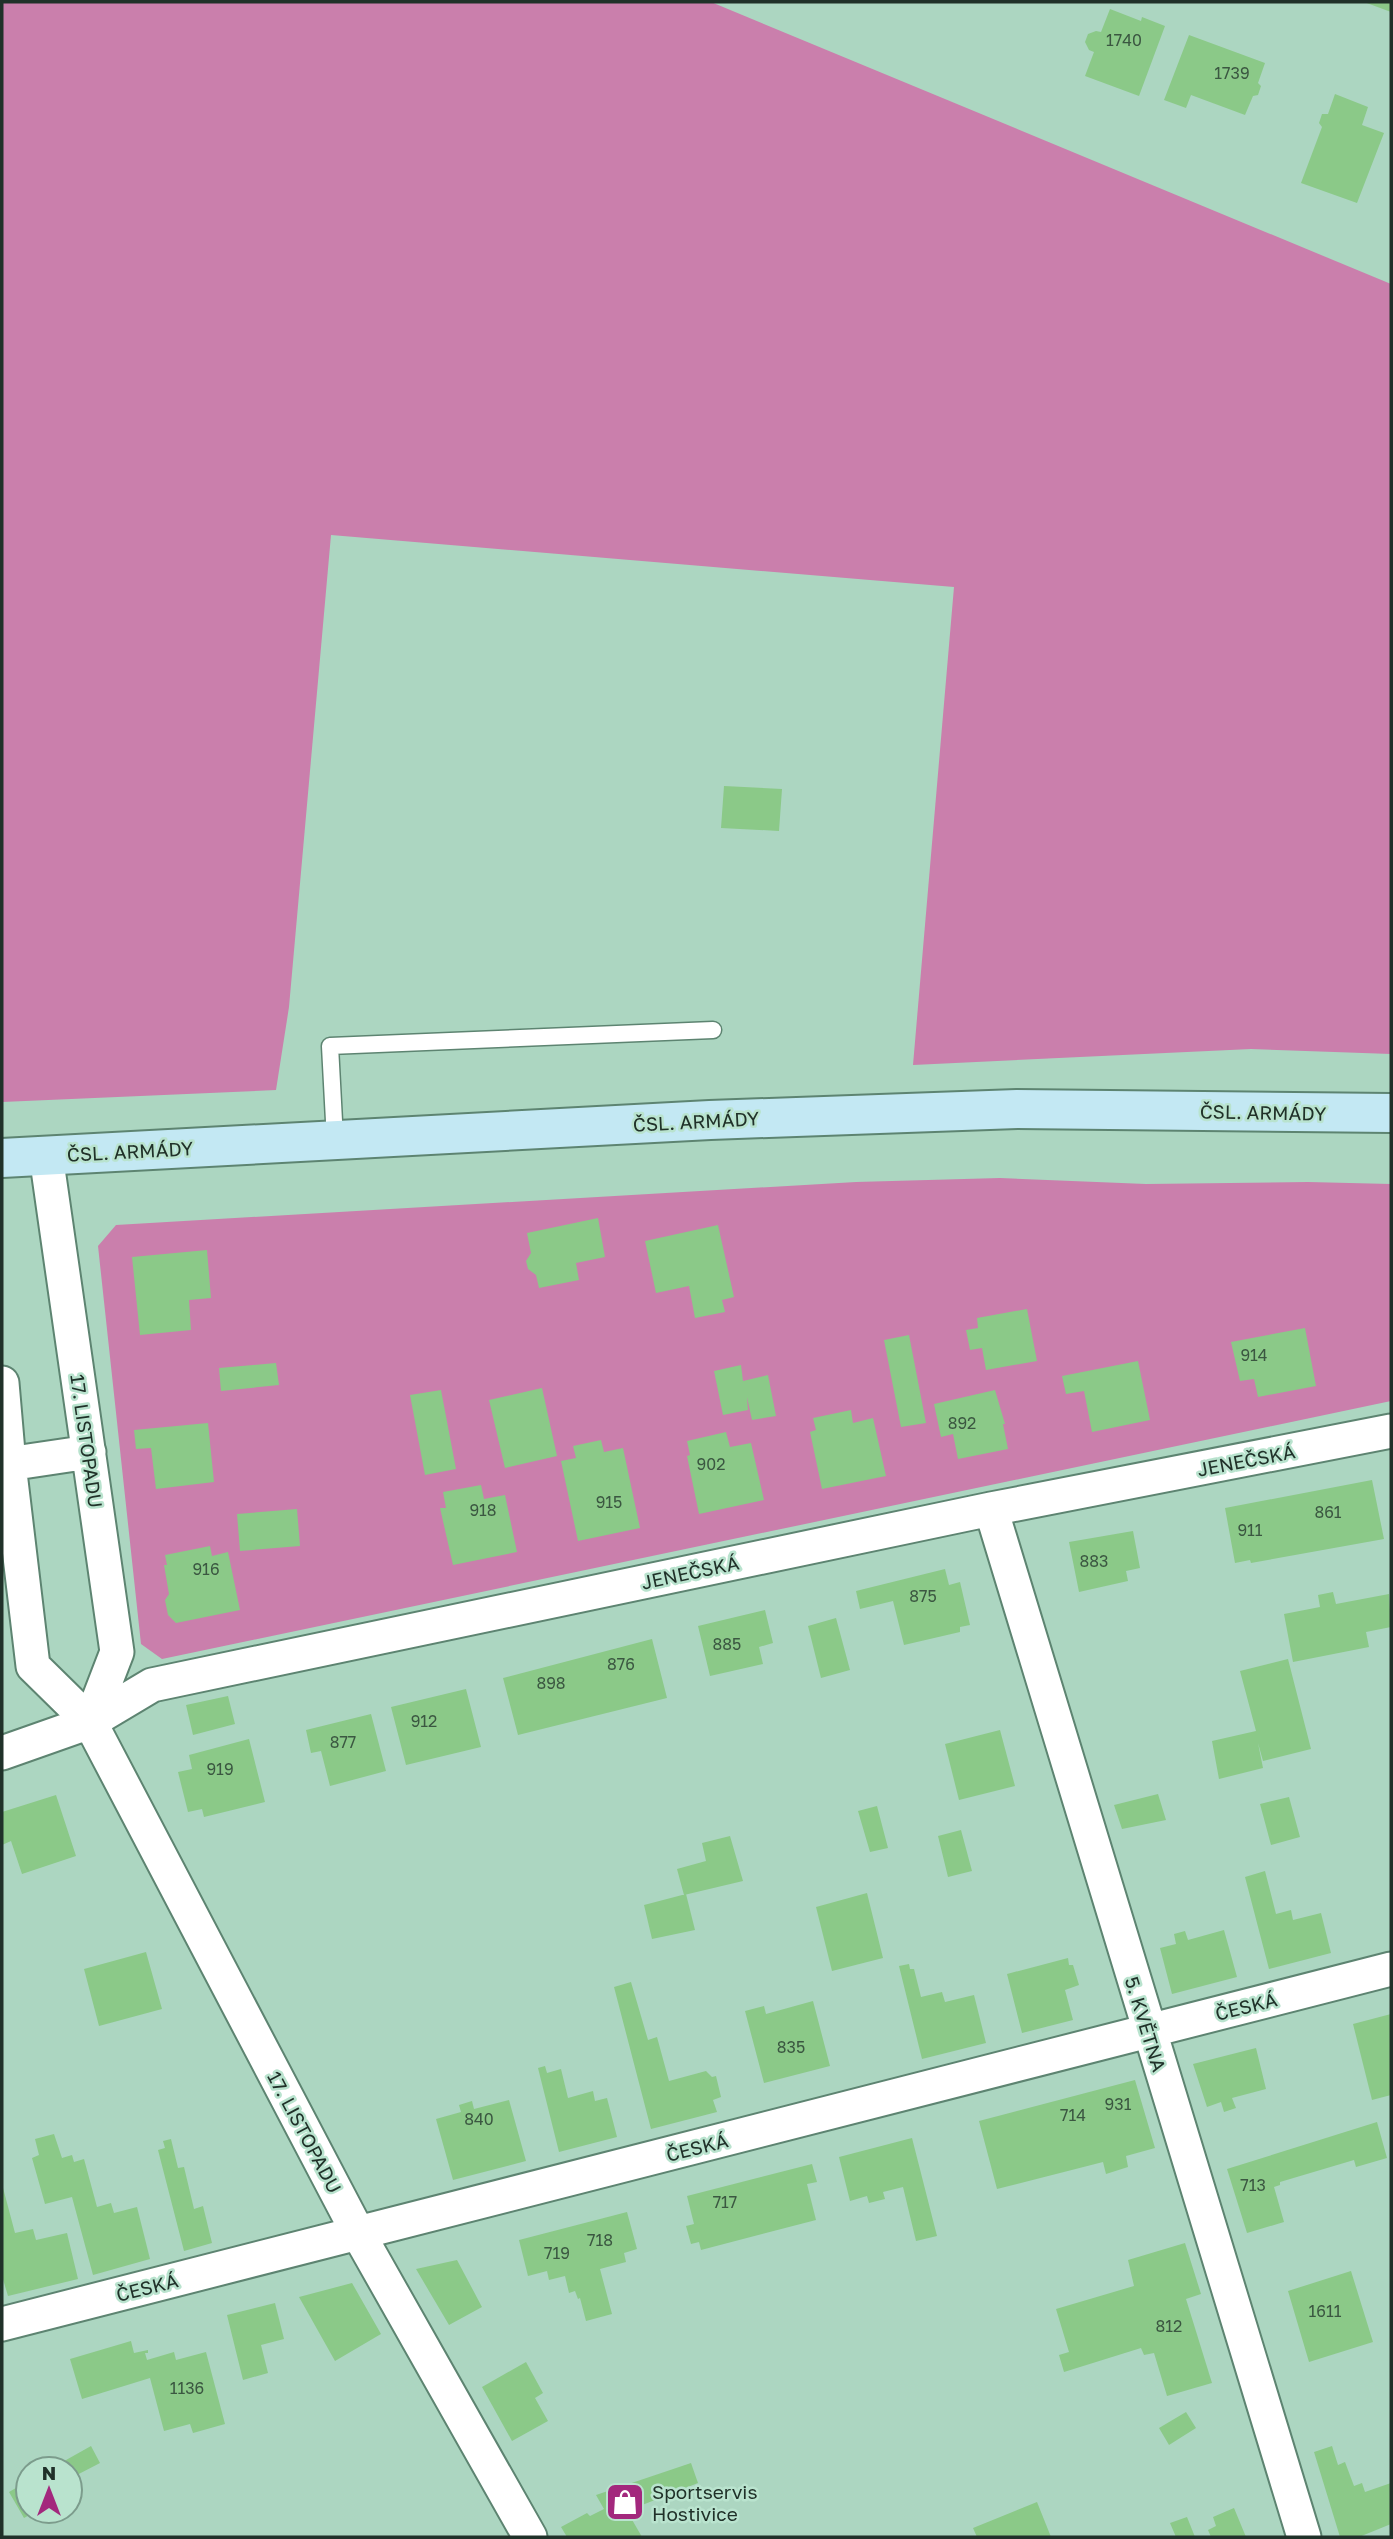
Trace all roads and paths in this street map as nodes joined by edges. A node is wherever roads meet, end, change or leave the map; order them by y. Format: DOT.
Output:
graph roads {
  1 [pos="713,1030"];
  2 [pos="1391,1113"];
  3 [pos="335,1140"];
  4 [pos="46,1155"];
  5 [pos="2,1158"];
  6 [pos="2,1383"];
  7 [pos="1391,1431"];
  8 [pos="89,1452"];
  9 [pos="5,1465"];
  10 [pos="991,1509"];
  11 [pos="90,1722"];
  12 [pos="2,1753"];
  13 [pos="1391,1969"];
  14 [pos="1148,2031"];
  15 [pos="358,2234"];
  16 [pos="2,2324"];
  17 [pos="530,2537"];
  18 [pos="1304,2537"];
  1 -- 3 [label="lane"];
  2 -- 3 [label="main road, ČSL. ARMÁDY"];
  3 -- 4 [label="main road, ČSL. ARMÁDY"];
  4 -- 5 [label="main road, ČSL. ARMÁDY"];
  4 -- 8 [label="street, 17. LISTOPADU"];
  6 -- 9 [label="street, 17. LISTOPADU"];
  7 -- 10 [label="street, JENEČSKÁ"];
  8 -- 9 [label="street"];
  8 -- 11 [label="street, 17. LISTOPADU"];
  9 -- 11 [label="street, 17. LISTOPADU"];
  10 -- 11 [label="street, JENEČSKÁ"];
  10 -- 14 [label="street, 5. KVĚTNA"];
  11 -- 12 [label="street, JENEČSKÁ"];
  11 -- 15 [label="street, 17. LISTOPADU"];
  13 -- 14 [label="street, ČESKÁ"];
  14 -- 15 [label="street, ČESKÁ"];
  14 -- 18 [label="street, 5. KVĚTNA"];
  15 -- 16 [label="street, ČESKÁ"];
  15 -- 17 [label="street, 17. LISTOPADU"];
}
